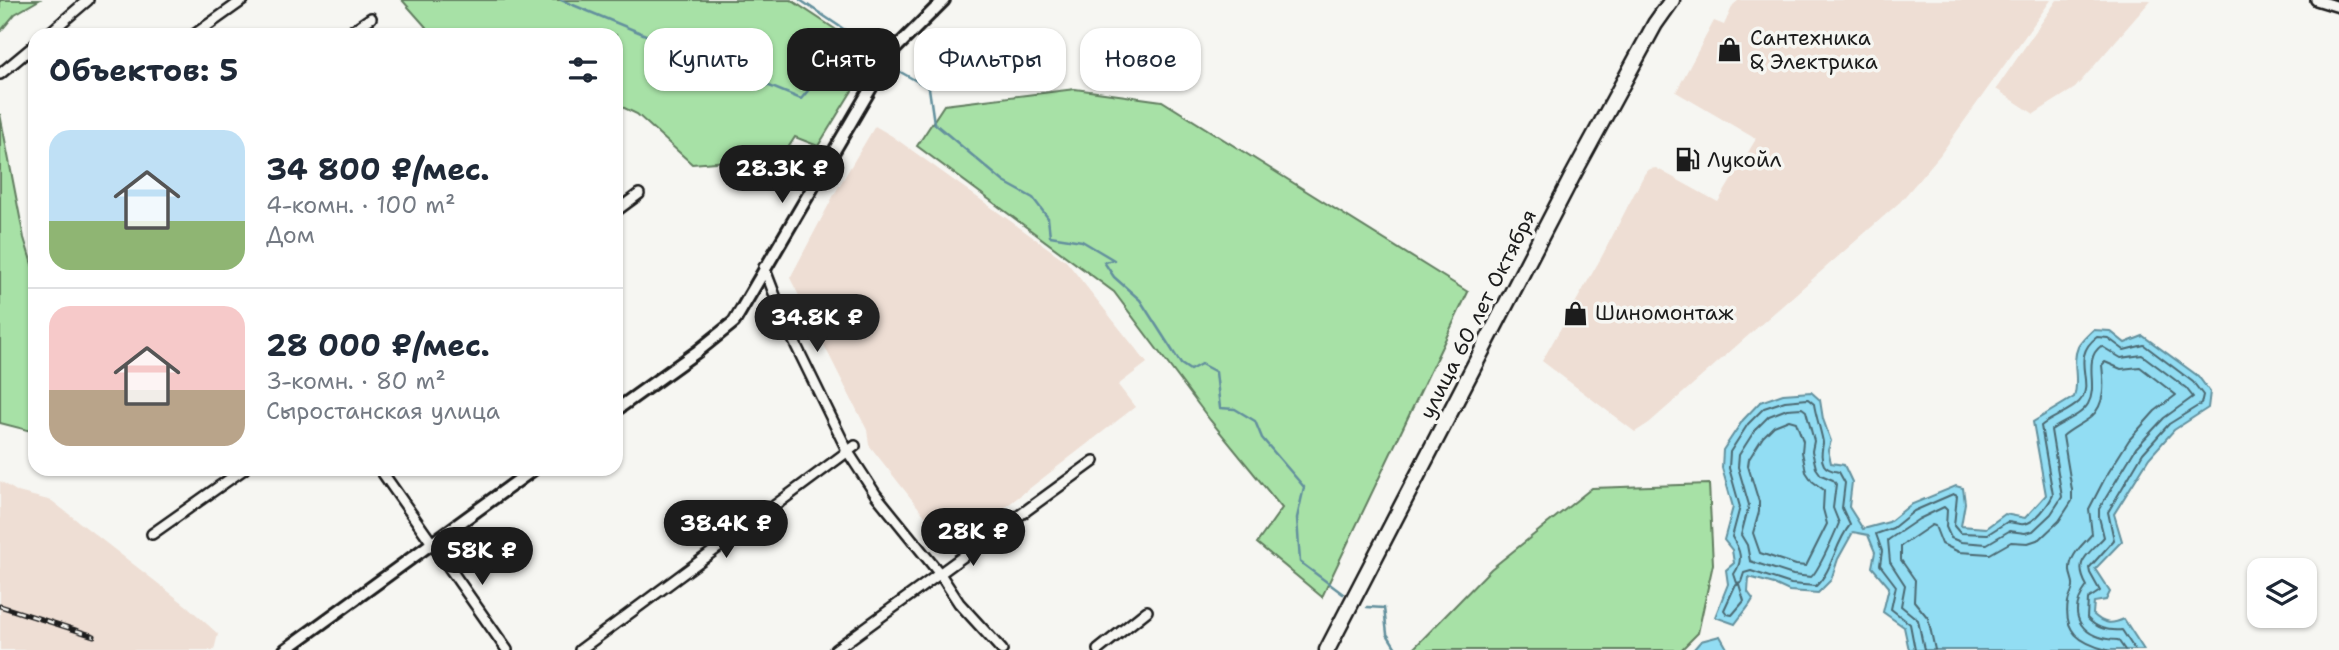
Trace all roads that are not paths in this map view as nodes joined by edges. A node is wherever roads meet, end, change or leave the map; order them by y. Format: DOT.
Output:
graph roads {
  1 [pos="88,0"];
  2 [pos="243,0"];
  3 [pos="944,0"];
  4 [pos="1672,0"];
  5 [pos="2316,0"];
  6 [pos="2339,7"];
  7 [pos="371,18"];
  8 [pos="58,26"];
  9 [pos="56,28"];
  10 [pos="204,28"];
  11 [pos="356,28"];
  12 [pos="28,51"];
  13 [pos="0,74"];
  14 [pos="639,194"];
  15 [pos="623,206"];
  16 [pos="764,267"];
  17 [pos="623,405"];
  18 [pos="851,449"];
  19 [pos="1094,461"];
  20 [pos="234,476"];
  21 [pos="385,476"];
  22 [pos="524,476"];
  23 [pos="152,534"];
  24 [pos="433,541"];
  25 [pos="940,574"];
  26 [pos="1147,611"];
  27 [pos="285,650"];
  28 [pos="508,650"];
  29 [pos="580,650"];
  30 [pos="835,650"];
  31 [pos="1002,650"];
  32 [pos="1098,650"];
  33 [pos="1327,650"];
  1 -- 8 [label="street"];
  2 -- 10 [label="street"];
  3 -- 16 [label="street"];
  4 -- 33 [label="main road, улица 60 лет Октября"];
  5 -- 6 [label="street"];
  7 -- 11 [label="street"];
  8 -- 9 [label="street"];
  12 -- 13 [label="street"];
  14 -- 15 [label="street"];
  16 -- 17 [label="street"];
  16 -- 18 [label="street"];
  18 -- 25 [label="street"];
  18 -- 29 [label="street"];
  19 -- 25 [label="street"];
  20 -- 23 [label="street"];
  21 -- 24 [label="street"];
  22 -- 24 [label="street"];
  24 -- 27 [label="street"];
  24 -- 28 [label="street"];
  25 -- 30 [label="street"];
  25 -- 31 [label="street"];
  26 -- 32 [label="street"];
}
